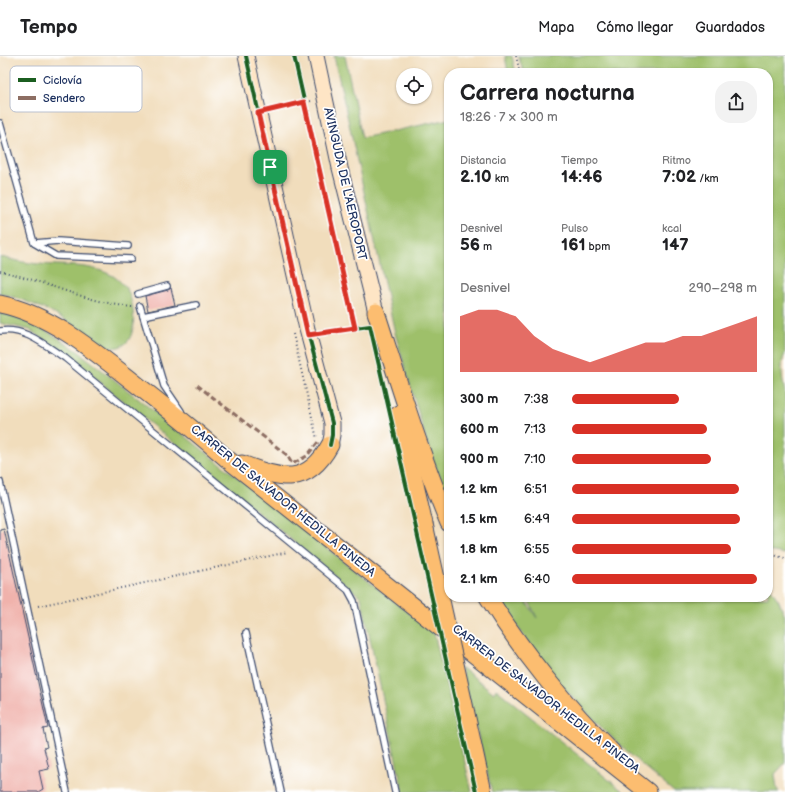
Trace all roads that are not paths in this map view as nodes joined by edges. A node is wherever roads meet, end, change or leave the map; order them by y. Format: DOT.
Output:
graph roads {
  1 [pos="246,56"];
  2 [pos="316,56"];
  3 [pos="0,123"];
  4 [pos="34,243"];
  5 [pos="128,246"];
  6 [pos="131,259"];
  7 [pos="167,286"];
  8 [pos="138,294"];
  9 [pos="0,304"];
  10 [pos="196,305"];
  11 [pos="140,306"];
  12 [pos="143,316"];
  13 [pos="373,319"];
  14 [pos="0,331"];
  15 [pos="195,431"];
  16 [pos="330,445"];
  17 [pos="226,458"];
  18 [pos="0,482"];
  19 [pos="444,510"];
  20 [pos="491,602"];
  21 [pos="246,633"];
  22 [pos="67,792"];
  23 [pos="281,792"];
  24 [pos="396,792"];
  25 [pos="483,792"];
  26 [pos="648,792"];
  27 [pos="652,792"];
  1 -- 16 [label="street"];
  2 -- 13 [label="street, AVINGUDA DE L'AEROPORT"];
  3 -- 4 [label="lane"];
  4 -- 5 [label="lane"];
  4 -- 6 [label="lane"];
  7 -- 8 [label="lane"];
  9 -- 15 [label="main road, CARRER DE SALVADOR HEDILLA PINEDA"];
  10 -- 12 [label="lane"];
  11 -- 12 [label="lane"];
  12 -- 15 [label="lane"];
  13 -- 19 [label="main road"];
  13 -- 25 [label="main road, bridge"];
  14 -- 24 [label="lane"];
  15 -- 17 [label="main road, CARRER DE SALVADOR HEDILLA PINEDA"];
  16 -- 17 [label="main road"];
  17 -- 26 [label="main road, CARRER DE SALVADOR HEDILLA PINEDA"];
  18 -- 22 [label="lane"];
  20 -- 27 [label="main road"];
  21 -- 23 [label="lane"];
}
